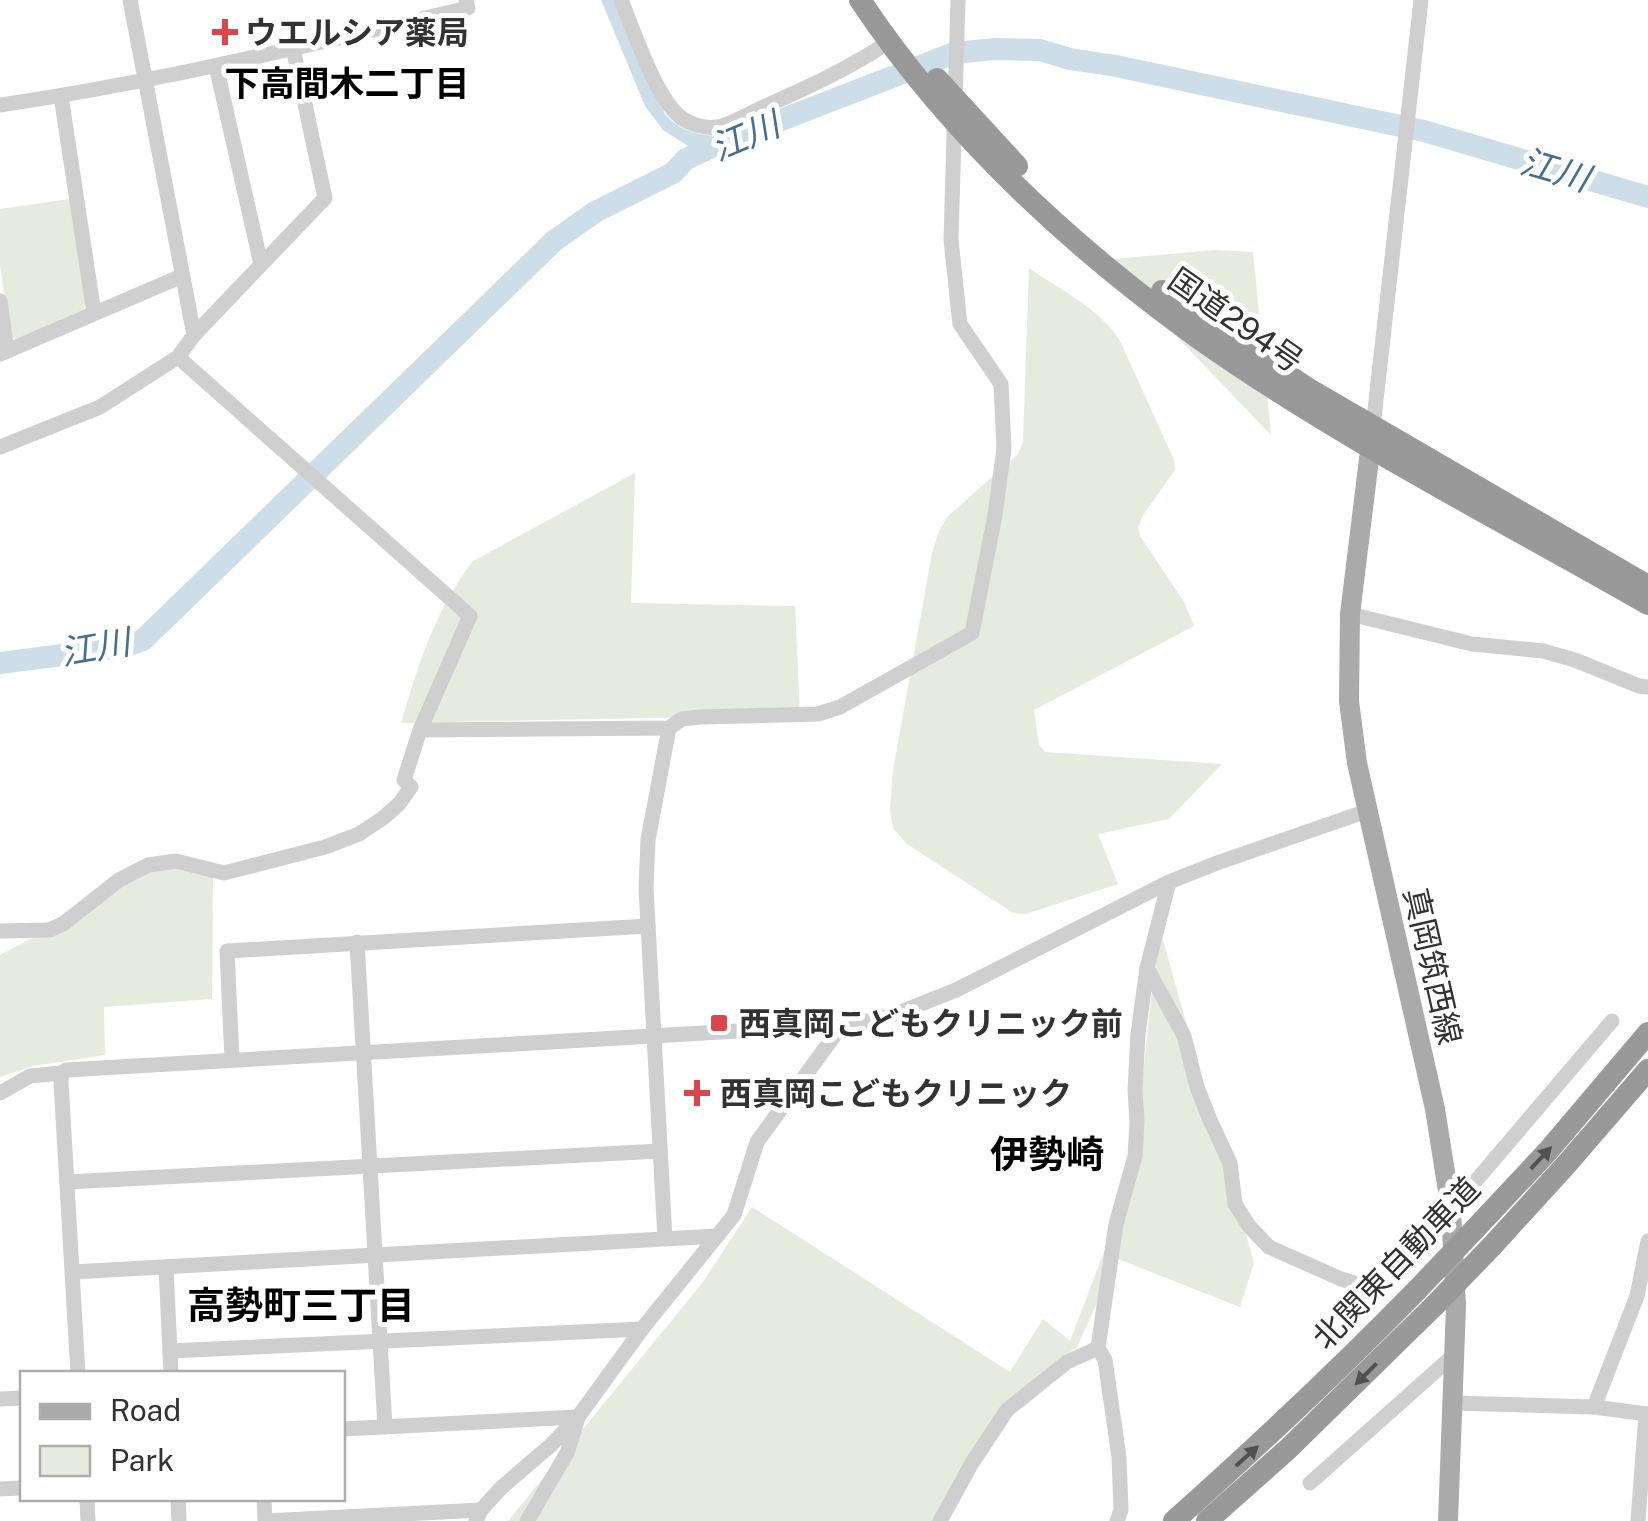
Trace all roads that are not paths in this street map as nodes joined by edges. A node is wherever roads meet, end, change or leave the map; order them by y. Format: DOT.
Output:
graph roads {
  1 [pos="130,0"];
  2 [pos="466,0"];
  3 [pos="621,0"];
  4 [pos="860,0"];
  5 [pos="878,0"];
  6 [pos="958,0"];
  7 [pos="1422,0"];
  8 [pos="898,44"];
  9 [pos="293,48"];
  10 [pos="216,66"];
  11 [pos="937,74"];
  12 [pos="145,80"];
  13 [pos="61,96"];
  14 [pos="956,102"];
  15 [pos="0,105"];
  16 [pos="956,126"];
  17 [pos="260,264"];
  18 [pos="182,276"];
  19 [pos="0,301"];
  20 [pos="94,313"];
  21 [pos="194,335"];
  22 [pos="4,352"];
  23 [pos="178,356"];
  24 [pos="1372,437"];
  25 [pos="0,447"];
  26 [pos="1648,586"];
  27 [pos="1648,604"];
  28 [pos="1350,614"];
  29 [pos="1648,687"];
  30 [pos="669,728"];
  31 [pos="420,730"];
  32 [pos="1367,810"];
  33 [pos="1169,882"];
  34 [pos="648,926"];
  35 [pos="0,931"];
  36 [pos="357,942"];
  37 [pos="1147,968"];
  38 [pos="1612,1021"];
  39 [pos="842,1026"];
  40 [pos="1648,1033"];
  41 [pos="655,1037"];
  42 [pos="363,1054"];
  43 [pos="232,1060"];
  44 [pos="1648,1070"];
  45 [pos="62,1073"];
  46 [pos="0,1093"];
  47 [pos="660,1152"];
  48 [pos="370,1167"];
  49 [pos="67,1182"];
  50 [pos="1451,1210"];
  51 [pos="717,1236"];
  52 [pos="665,1239"];
  53 [pos="1648,1241"];
  54 [pos="375,1255"];
  55 [pos="166,1267"];
  56 [pos="72,1272"];
  57 [pos="1426,1297"];
  58 [pos="642,1330"];
  59 [pos="380,1343"];
  60 [pos="1098,1348"];
  61 [pos="170,1351"];
  62 [pos="1455,1354"];
  63 [pos="78,1371"];
  64 [pos="171,1371"];
  65 [pos="1453,1403"];
  66 [pos="1594,1407"];
  67 [pos="1647,1414"];
  68 [pos="578,1417"];
  69 [pos="386,1427"];
  70 [pos="345,1429"];
  71 [pos="1310,1483"];
  72 [pos="264,1501"];
  73 [pos="479,1515"];
  74 [pos="527,1521"];
  75 [pos="940,1521"];
  76 [pos="1116,1521"];
  77 [pos="1174,1521"];
  78 [pos="1207,1521"];
  79 [pos="1448,1521"];
  80 [pos="1638,1521"];
  1 -- 12 [label="street"];
  2 -- 9 [label="street"];
  3 -- 8 [label="street"];
  4 -- 8 [label="highway, 国道294号"];
  5 -- 8 [label="highway, 国道294号"];
  6 -- 11 [label="street"];
  7 -- 24 [label="street"];
  8 -- 11 [label="highway, 国道294号"];
  9 -- 10 [label="street"];
  9 -- 17 [label="street"];
  10 -- 12 [label="street"];
  10 -- 17 [label="street"];
  11 -- 14 [label="highway, 国道294号"];
  11 -- 16 [label="highway, 国道294号"];
  12 -- 13 [label="street"];
  12 -- 18 [label="street"];
  13 -- 15 [label="street"];
  13 -- 20 [label="street"];
  14 -- 16 [label="street"];
  14 -- 24 [label="highway, 国道294号"];
  16 -- 24 [label="highway, 国道294号"];
  16 -- 30 [label="street"];
  17 -- 21 [label="street"];
  18 -- 20 [label="street"];
  18 -- 21 [label="street"];
  19 -- 22 [label="street"];
  20 -- 22 [label="street"];
  21 -- 23 [label="street"];
  23 -- 25 [label="street"];
  23 -- 31 [label="street"];
  24 -- 26 [label="highway, 国道294号"];
  24 -- 27 [label="highway, 国道294号"];
  24 -- 28 [label="main road, 真岡筑西線"];
  28 -- 29 [label="street"];
  28 -- 32 [label="main road, 真岡筑西線"];
  30 -- 31 [label="street"];
  30 -- 34 [label="street"];
  31 -- 35 [label="street"];
  32 -- 33 [label="street"];
  32 -- 50 [label="main road, 真岡筑西線"];
  33 -- 37 [label="street"];
  33 -- 39 [label="street"];
  34 -- 36 [label="street"];
  34 -- 41 [label="street"];
  36 -- 42 [label="street"];
  36 -- 43 [label="street"];
  37 -- 50 [label="street"];
  37 -- 60 [label="street"];
  38 -- 50 [label="street"];
  39 -- 41 [label="street"];
  39 -- 51 [label="street"];
  57 -- 40 [label="highway, 北関東自動車道, one-way, bridge"];
  41 -- 42 [label="street"];
  41 -- 47 [label="street"];
  42 -- 43 [label="street"];
  42 -- 48 [label="street"];
  43 -- 45 [label="street"];
  44 -- 57 [label="highway, 北関東自動車道, bridge"];
  45 -- 46 [label="street"];
  45 -- 49 [label="street"];
  47 -- 48 [label="street"];
  47 -- 52 [label="street"];
  48 -- 49 [label="street"];
  48 -- 54 [label="street"];
  49 -- 56 [label="street"];
  50 -- 62 [label="main road, 真岡筑西線"];
  51 -- 52 [label="street"];
  51 -- 58 [label="street"];
  52 -- 54 [label="street"];
  53 -- 66 [label="street"];
  54 -- 55 [label="street"];
  54 -- 59 [label="street"];
  55 -- 56 [label="street"];
  55 -- 61 [label="street"];
  56 -- 63 [label="street"];
  77 -- 57 [label="highway, 北関東自動車道, one-way"];
  57 -- 78 [label="highway, 北関東自動車道, one-way"];
  58 -- 59 [label="street"];
  58 -- 68 [label="street"];
  59 -- 61 [label="street"];
  59 -- 69 [label="street"];
  60 -- 75 [label="street"];
  60 -- 76 [label="street"];
  61 -- 64 [label="street"];
  62 -- 65 [label="main road, 真岡筑西線"];
  62 -- 71 [label="street"];
  65 -- 66 [label="street"];
  65 -- 79 [label="main road, 真岡筑西線"];
  66 -- 67 [label="street"];
  67 -- 80 [label="street"];
  68 -- 69 [label="street"];
  68 -- 73 [label="street"];
  68 -- 74 [label="street"];
  69 -- 70 [label="street"];
  72 -- 73 [label="street"];
}
